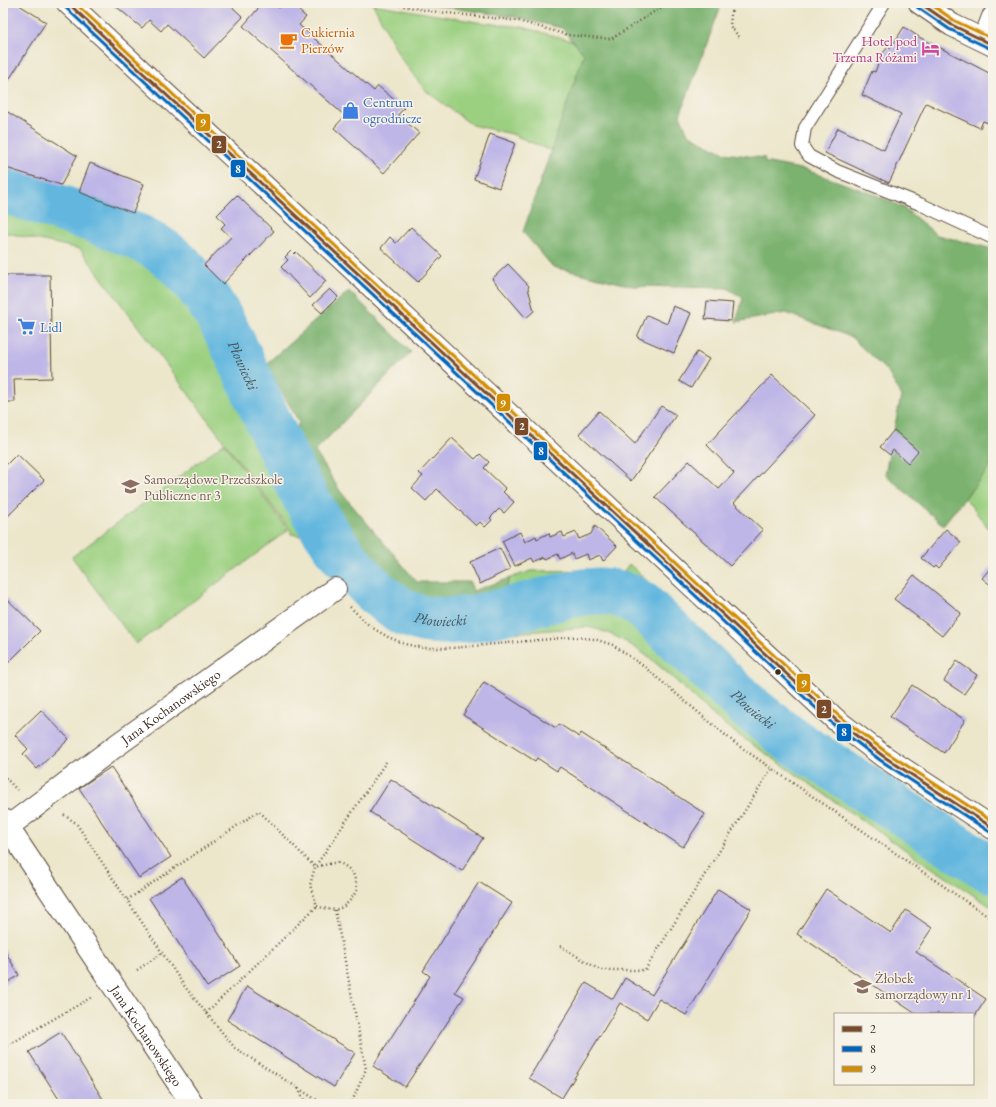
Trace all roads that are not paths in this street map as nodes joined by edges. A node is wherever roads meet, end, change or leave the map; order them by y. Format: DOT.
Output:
graph roads {
  1 [pos="68,3"];
  2 [pos="884,3"];
  3 [pos="920,3"];
  4 [pos="993,17"];
  5 [pos="988,43"];
  6 [pos="993,238"];
  7 [pos="335,589"];
  8 [pos="6,823"];
  9 [pos="993,828"];
  10 [pos="192,1104"];
  1 -- 9 [label="street"];
  2 -- 6 [label="lane"];
  3 -- 5 [label="street"];
  4 -- 5 [label="street"];
  7 -- 8 [label="street, Jana Kochanowskiego"];
  8 -- 10 [label="street, Jana Kochanowskiego"];
}
